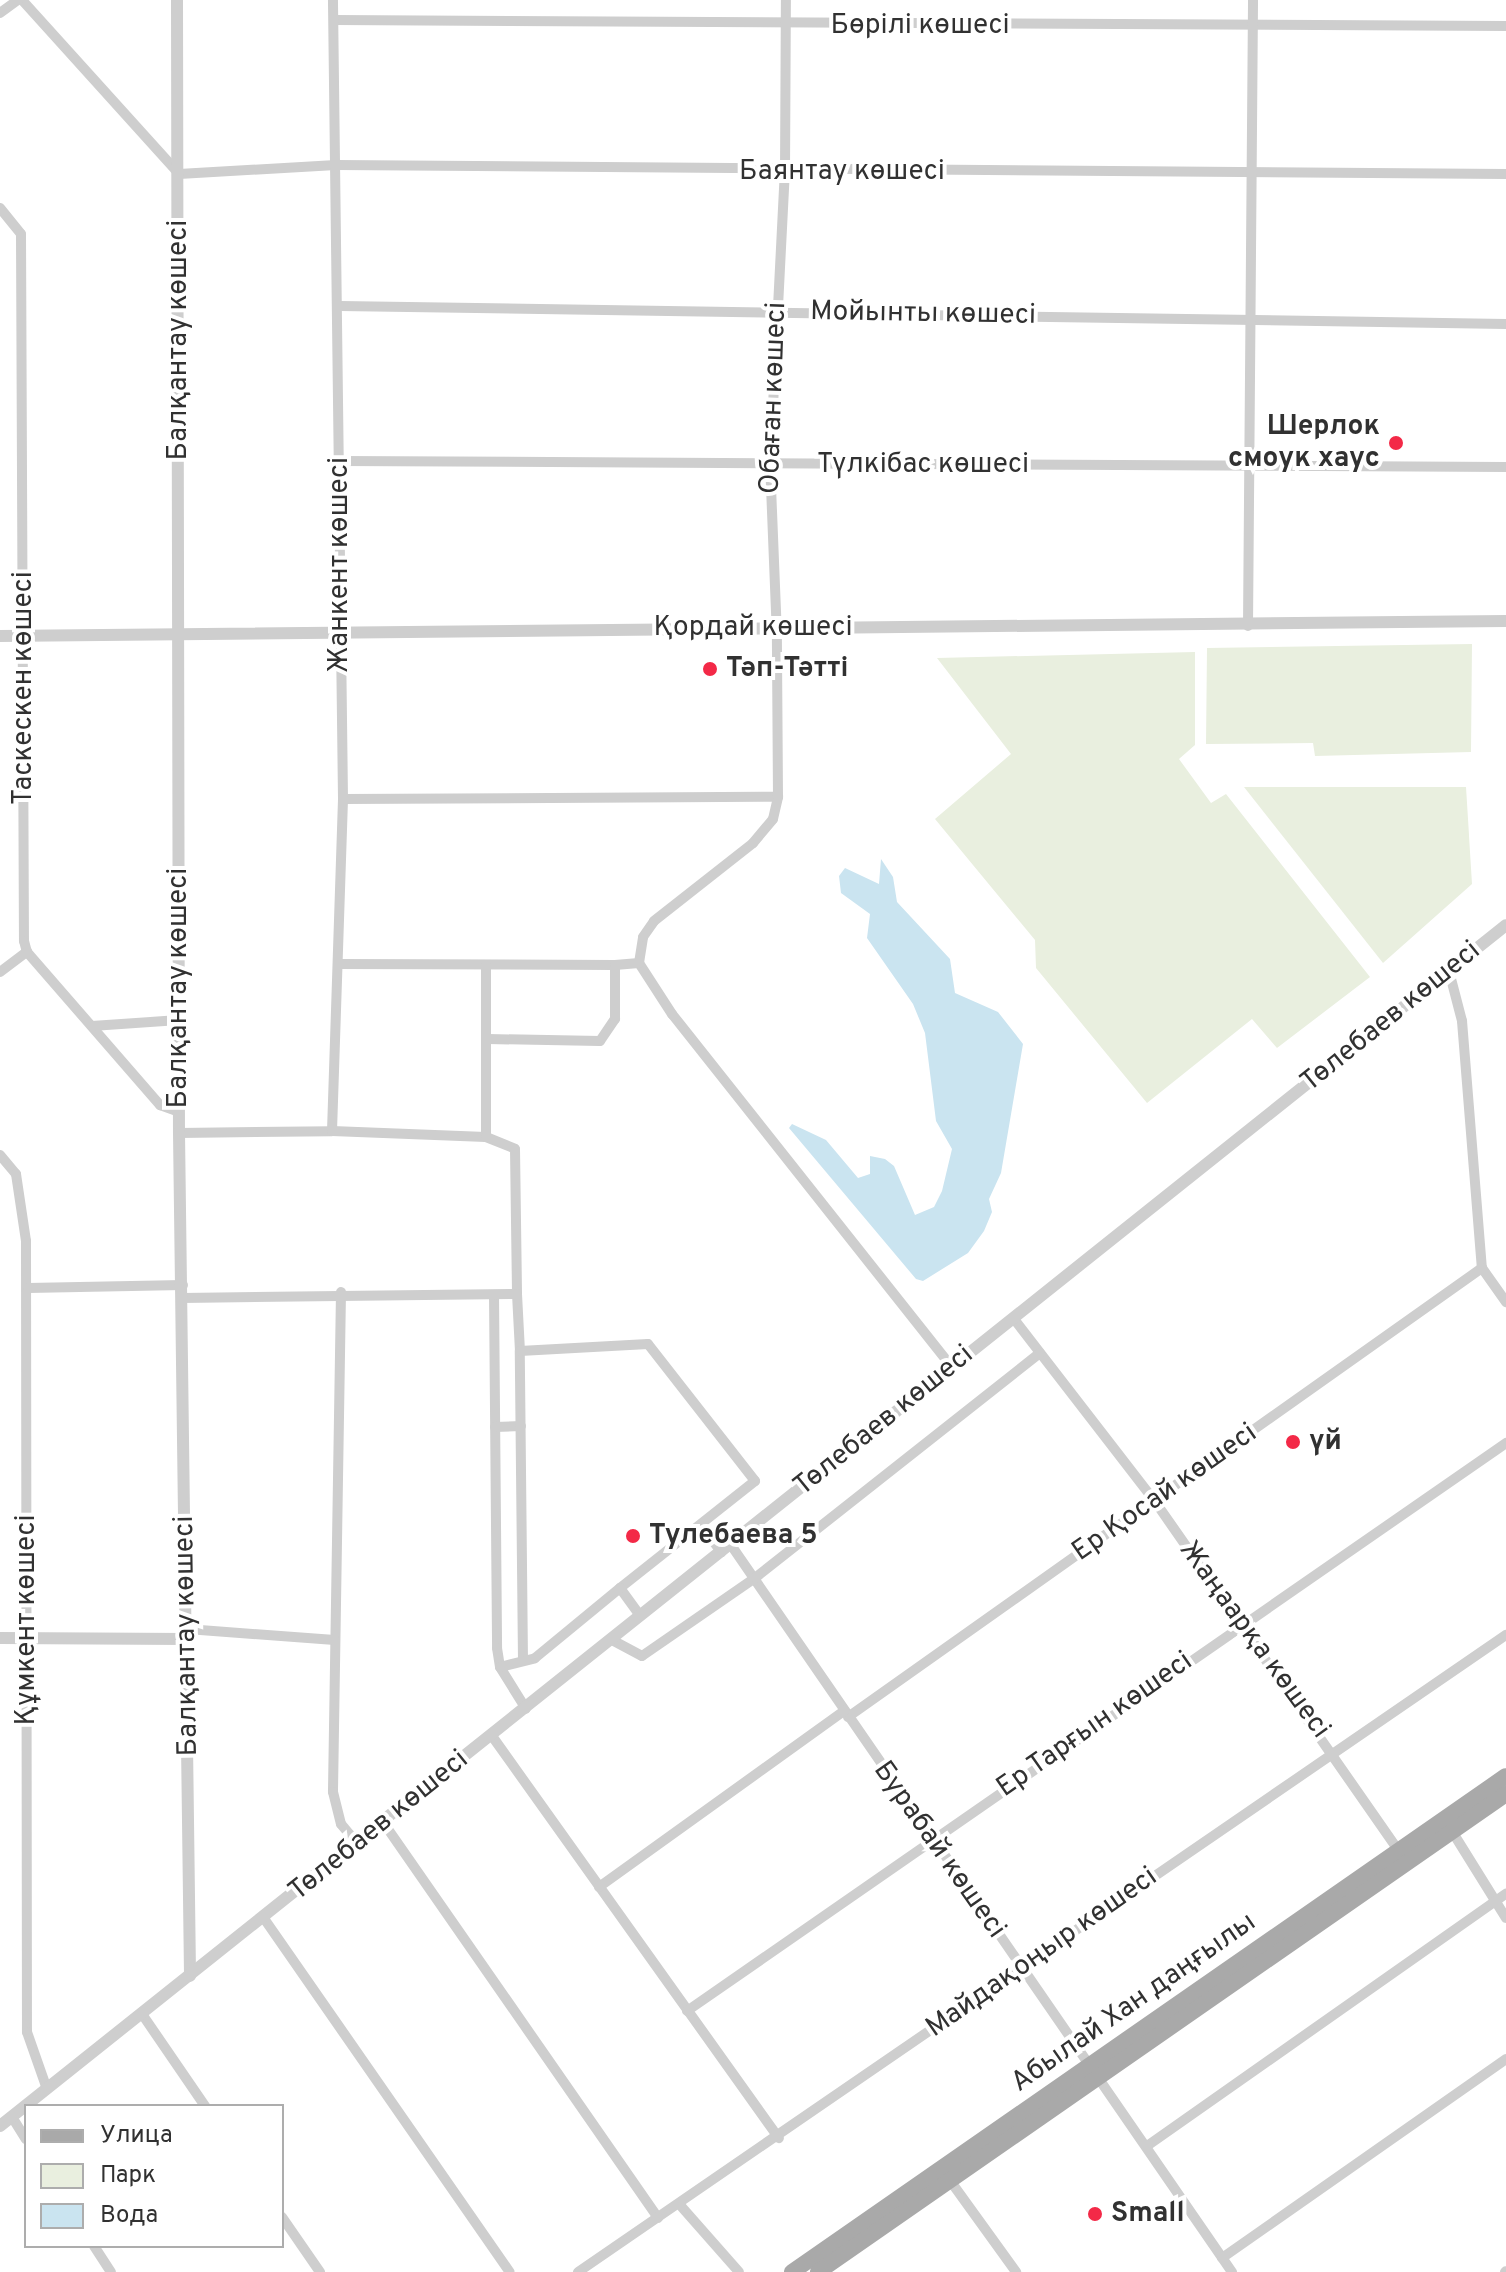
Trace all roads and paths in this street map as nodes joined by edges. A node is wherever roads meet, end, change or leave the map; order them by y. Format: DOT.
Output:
graph roads {
  1 [pos="20,0"];
  2 [pos="177,0"];
  3 [pos="333,0"];
  4 [pos="786,0"];
  5 [pos="1253,0"];
  6 [pos="0,13"];
  7 [pos="334,20"];
  8 [pos="786,26"];
  9 [pos="1506,26"];
  10 [pos="1252,28"];
  11 [pos="336,165"];
  12 [pos="785,172"];
  13 [pos="179,174"];
  14 [pos="1250,174"];
  15 [pos="1506,174"];
  16 [pos="0,208"];
  17 [pos="340,306"];
  18 [pos="776,312"];
  19 [pos="1252,320"];
  20 [pos="1506,324"];
  21 [pos="339,461"];
  22 [pos="770,465"];
  23 [pos="1248,467"];
  24 [pos="1506,467"];
  25 [pos="1506,621"];
  26 [pos="1248,626"];
  27 [pos="777,628"];
  28 [pos="340,630"];
  29 [pos="178,633"];
  30 [pos="0,636"];
  31 [pos="25,637"];
  32 [pos="778,797"];
  33 [pos="343,799"];
  34 [pos="1506,925"];
  35 [pos="27,952"];
  36 [pos="639,963"];
  37 [pos="338,964"];
  38 [pos="486,965"];
  39 [pos="615,965"];
  40 [pos="1449,971"];
  41 [pos="0,972"];
  42 [pos="179,1020"];
  43 [pos="92,1026"];
  44 [pos="488,1039"];
  45 [pos="179,1112"];
  46 [pos="332,1131"];
  47 [pos="179,1133"];
  48 [pos="486,1137"];
  49 [pos="0,1155"];
  50 [pos="1482,1268"];
  51 [pos="28,1288"];
  52 [pos="183,1292"];
  53 [pos="341,1292"];
  54 [pos="517,1294"];
  55 [pos="494,1295"];
  56 [pos="1506,1302"];
  57 [pos="1014,1319"];
  58 [pos="520,1351"];
  59 [pos="1040,1353"];
  60 [pos="951,1366"];
  61 [pos="521,1426"];
  62 [pos="495,1427"];
  63 [pos="1506,1443"];
  64 [pos="1154,1500"];
  65 [pos="701,1525"];
  66 [pos="726,1548"];
  67 [pos="755,1578"];
  68 [pos="620,1588"];
  69 [pos="640,1616"];
  70 [pos="1241,1624"];
  71 [pos="187,1634"];
  72 [pos="1506,1635"];
  73 [pos="0,1638"];
  74 [pos="27,1638"];
  75 [pos="335,1640"];
  76 [pos="612,1640"];
  77 [pos="523,1661"];
  78 [pos="500,1667"];
  79 [pos="526,1709"];
  80 [pos="846,1714"];
  81 [pos="492,1736"];
  82 [pos="1334,1752"];
  83 [pos="1506,1776"];
  84 [pos="1506,1794"];
  85 [pos="383,1822"];
  86 [pos="1449,1826"];
  87 [pos="931,1839"];
  88 [pos="358,1844"];
  89 [pos="1399,1851"];
  90 [pos="599,1887"];
  91 [pos="1506,1894"];
  92 [pos="1496,1902"];
  93 [pos="263,1917"];
  94 [pos="1506,1918"];
  95 [pos="1019,1967"];
  96 [pos="190,1976"];
  97 [pos="687,2011"];
  98 [pos="142,2014"];
  99 [pos="1504,2066"];
  100 [pos="1092,2072"];
  101 [pos="47,2089"];
  102 [pos="28,2104"];
  103 [pos="204,2104"];
  104 [pos="24,2107"];
  105 [pos="12,2117"];
  106 [pos="0,2126"];
  107 [pos="24,2136"];
  108 [pos="779,2138"];
  109 [pos="1147,2146"];
  110 [pos="949,2179"];
  111 [pos="680,2205"];
  112 [pos="658,2218"];
  113 [pos="284,2220"];
  114 [pos="95,2248"];
  115 [pos="1222,2258"];
  116 [pos="111,2272"];
  117 [pos="320,2272"];
  118 [pos="510,2272"];
  119 [pos="578,2272"];
  120 [pos="739,2272"];
  121 [pos="792,2272"];
  122 [pos="818,2272"];
  123 [pos="1016,2272"];
  124 [pos="1232,2272"];
  1 -- 6 [label="street"];
  1 -- 13 [label="street"];
  2 -- 13 [label="street, Балқантау көшесі"];
  3 -- 7 [label="street, Жанкент көшесі"];
  4 -- 8 [label="street, Обаған көшесі"];
  5 -- 10 [label="street"];
  7 -- 8 [label="street, Бөрілі көшесі"];
  7 -- 11 [label="street, Жанкент көшесі"];
  8 -- 10 [label="street, Бөрілі көшесі"];
  8 -- 12 [label="street, Обаған көшесі"];
  9 -- 10 [label="street, Бөрілі көшесі"];
  10 -- 14 [label="street"];
  11 -- 12 [label="street, Баянтау көшесі"];
  11 -- 13 [label="street, Баянтау көшесі"];
  11 -- 17 [label="street, Жанкент көшесі"];
  12 -- 14 [label="street, Баянтау көшесі"];
  12 -- 18 [label="street, Обаған көшесі"];
  13 -- 29 [label="street, Балқантау көшесі"];
  14 -- 15 [label="street, Баянтау көшесі"];
  14 -- 19 [label="street"];
  16 -- 31 [label="street, Таскескен көшесі"];
  17 -- 18 [label="street, Мойынты көшесі"];
  17 -- 21 [label="street, Жанкент көшесі"];
  18 -- 19 [label="street, Мойынты көшесі"];
  18 -- 22 [label="street, Обаған көшесі"];
  19 -- 20 [label="street, Мойынты көшесі"];
  19 -- 23 [label="street"];
  21 -- 22 [label="street, Түлкібас көшесі"];
  21 -- 28 [label="street, Жанкент көшесі"];
  22 -- 23 [label="street, Түлкібас көшесі"];
  22 -- 27 [label="street, Обаған көшесі"];
  23 -- 24 [label="street, Түлкібас көшесі"];
  23 -- 26 [label="street"];
  25 -- 26 [label="street, Қордай көшесі"];
  26 -- 27 [label="street, Қордай көшесі"];
  27 -- 28 [label="street, Қордай көшесі"];
  27 -- 32 [label="street, Обаған көшесі"];
  28 -- 29 [label="street, Қордай көшесі"];
  28 -- 33 [label="street, Жанкент көшесі"];
  29 -- 31 [label="street, Қордай көшесі"];
  29 -- 42 [label="street, Балқантау көшесі"];
  30 -- 31 [label="street, Қордай көшесі"];
  31 -- 35 [label="street, Таскескен көшесі"];
  32 -- 33 [label="street"];
  32 -- 36 [label="street"];
  33 -- 37 [label="street, Жанкент көшесі"];
  34 -- 40 [label="street, Төлебаев көшесі"];
  35 -- 41 [label="street"];
  35 -- 43 [label="street"];
  36 -- 39 [label="street"];
  36 -- 60 [label="street"];
  37 -- 38 [label="street"];
  37 -- 46 [label="street, Жанкент көшесі"];
  38 -- 39 [label="street"];
  38 -- 44 [label="street"];
  39 -- 44 [label="street"];
  40 -- 50 [label="street"];
  40 -- 57 [label="street, Төлебаев көшесі"];
  42 -- 43 [label="street"];
  42 -- 45 [label="street, Балқантау көшесі"];
  43 -- 45 [label="street"];
  44 -- 48 [label="street"];
  45 -- 47 [label="street, Балқантау көшесі"];
  46 -- 47 [label="street"];
  46 -- 48 [label="street"];
  47 -- 52 [label="street, Балқантау көшесі"];
  48 -- 54 [label="street"];
  49 -- 51 [label="street, Құмкент көшесі"];
  50 -- 56 [label="street"];
  50 -- 64 [label="street, Ер Қосай көшесі"];
  51 -- 52 [label="street"];
  51 -- 74 [label="street, Құмкент көшесі"];
  52 -- 53 [label="street"];
  52 -- 71 [label="street, Балқантау көшесі"];
  53 -- 55 [label="street"];
  53 -- 75 [label="street"];
  54 -- 55 [label="street"];
  54 -- 58 [label="street"];
  55 -- 62 [label="street"];
  57 -- 59 [label="street, Жаңаарқа көшесі"];
  57 -- 60 [label="street, Төлебаев көшесі"];
  58 -- 61 [label="street"];
  58 -- 65 [label="street"];
  59 -- 64 [label="street, Жаңаарқа көшесі"];
  59 -- 67 [label="street"];
  60 -- 66 [label="street, Төлебаев көшесі"];
  61 -- 62 [label="street"];
  61 -- 77 [label="street"];
  62 -- 78 [label="street"];
  63 -- 70 [label="street, Ер Тарғын көшесі"];
  64 -- 70 [label="street, Жаңаарқа көшесі"];
  64 -- 80 [label="street, Ер Қосай көшесі"];
  65 -- 66 [label="street, Бурабай көшесі"];
  65 -- 68 [label="street"];
  66 -- 67 [label="street, Бурабай көшесі"];
  66 -- 69 [label="street, Төлебаев көшесі"];
  67 -- 76 [label="street"];
  67 -- 80 [label="street, Бурабай көшесі"];
  68 -- 69 [label="street"];
  68 -- 77 [label="street"];
  69 -- 76 [label="street, Төлебаев көшесі"];
  70 -- 82 [label="street, Жаңаарқа көшесі"];
  70 -- 87 [label="street, Ер Тарғын көшесі"];
  71 -- 74 [label="street"];
  71 -- 75 [label="street"];
  71 -- 96 [label="street, Балқантау көшесі"];
  72 -- 82 [label="street, Майдақоңыр көшесі"];
  73 -- 74 [label="street"];
  74 -- 101 [label="street, Құмкент көшесі"];
  75 -- 88 [label="street"];
  76 -- 79 [label="street, Төлебаев көшесі"];
  77 -- 78 [label="street"];
  78 -- 79 [label="street"];
  79 -- 81 [label="street, Төлебаев көшесі"];
  80 -- 87 [label="street, Бурабай көшесі"];
  80 -- 90 [label="street, Ер Қосай көшесі"];
  81 -- 85 [label="street, Төлебаев көшесі"];
  81 -- 90 [label="street"];
  82 -- 89 [label="street, Жаңаарқа көшесі"];
  82 -- 95 [label="street, Майдақоңыр көшесі"];
  83 -- 86 [label="main road, Абылай Хан даңғылы"];
  84 -- 86 [label="main road, Абылай Хан даңғылы"];
  85 -- 88 [label="street, Төлебаев көшесі"];
  85 -- 112 [label="street"];
  86 -- 89 [label="main road, Абылай Хан даңғылы"];
  86 -- 92 [label="street"];
  86 -- 100 [label="main road, Абылай Хан даңғылы"];
  87 -- 95 [label="street, Бурабай көшесі"];
  87 -- 97 [label="street, Ер Тарғын көшесі"];
  88 -- 93 [label="street, Төлебаев көшесі"];
  89 -- 100 [label="main road, Абылай Хан даңғылы"];
  90 -- 97 [label="street"];
  91 -- 92 [label="street"];
  92 -- 94 [label="street"];
  92 -- 109 [label="street"];
  93 -- 96 [label="street, Төлебаев көшесі"];
  93 -- 118 [label="street"];
  95 -- 100 [label="street, Бурабай көшесі"];
  95 -- 108 [label="street, Майдақоңыр көшесі"];
  96 -- 98 [label="street, Төлебаев көшесі"];
  97 -- 108 [label="street"];
  98 -- 101 [label="street, Төлебаев көшесі"];
  98 -- 103 [label="street"];
  99 -- 115 [label="street"];
  100 -- 109 [label="street, Бурабай көшесі"];
  100 -- 110 [label="main road, Абылай Хан даңғылы"];
  100 -- 121 [label="main road, Абылай Хан даңғылы"];
  101 -- 102 [label="street, Төлебаев көшесі"];
  104 -- 105 [label="street, Төлебаев көшесі"];
  105 -- 106 [label="street, Төлебаев көшесі"];
  105 -- 107 [label="street"];
  108 -- 111 [label="street, Майдақоңыр көшесі"];
  109 -- 115 [label="street, Бурабай көшесі"];
  110 -- 122 [label="main road, Абылай Хан даңғылы"];
  110 -- 123 [label="street"];
  111 -- 112 [label="street, Майдақоңыр көшесі"];
  111 -- 120 [label="street"];
  112 -- 119 [label="street, Майдақоңыр көшесі"];
  113 -- 117 [label="street"];
  114 -- 116 [label="street"];
  115 -- 124 [label="street, Бурабай көшесі"];
}
